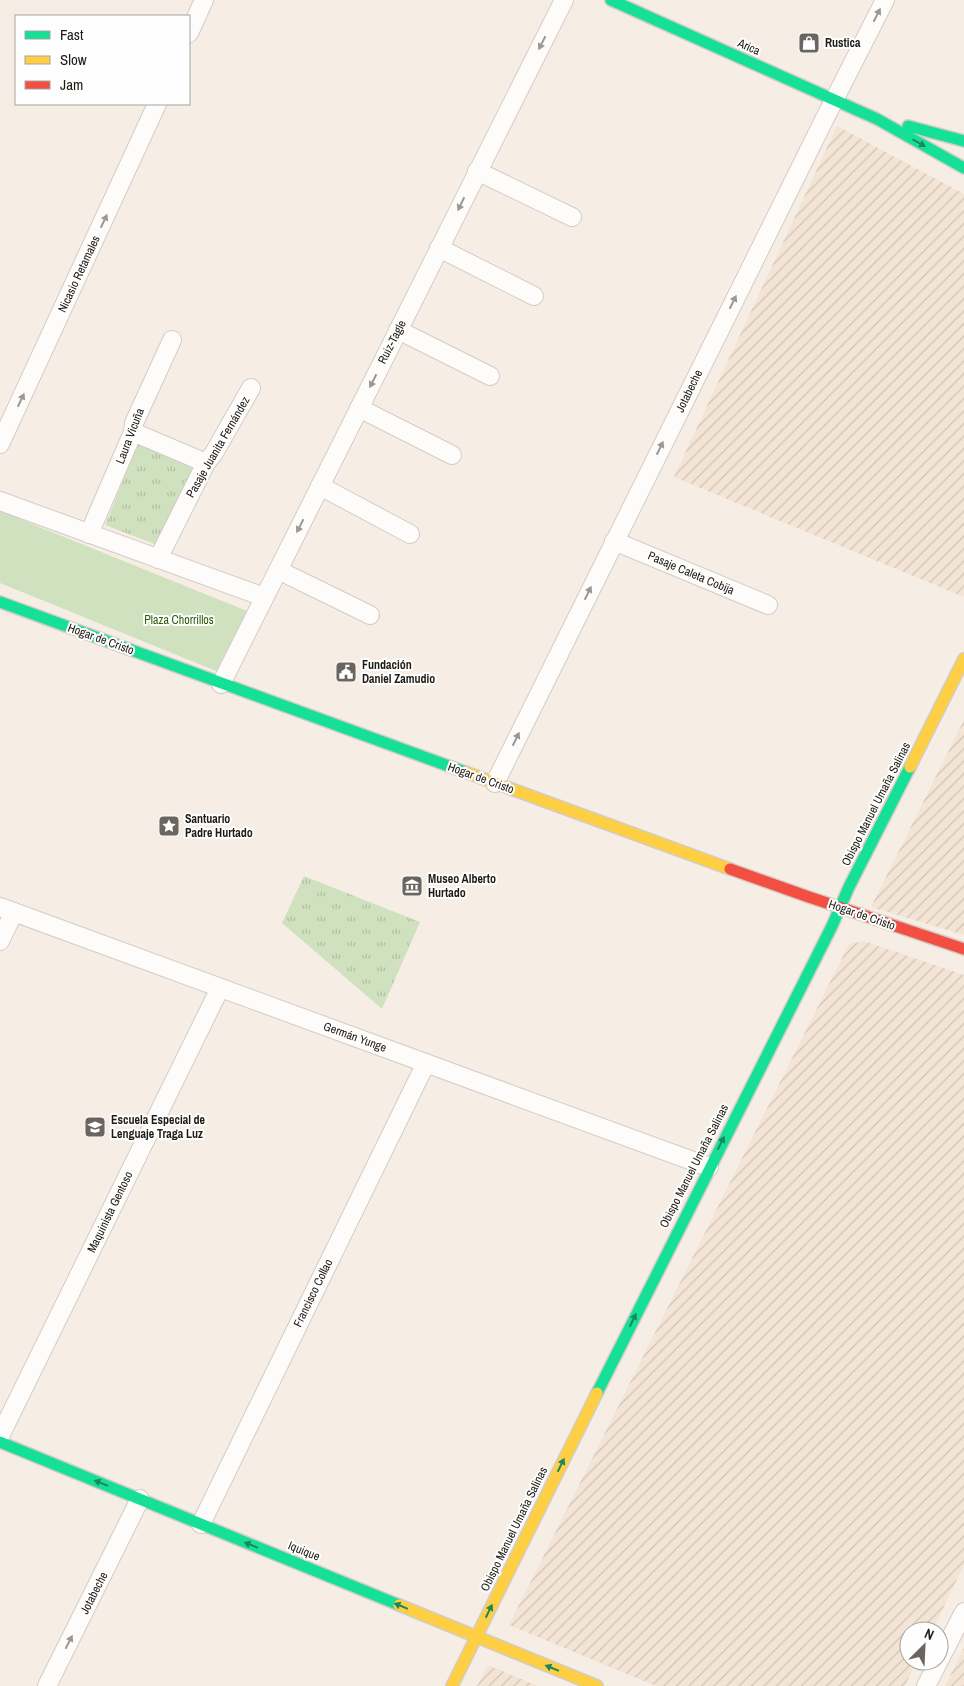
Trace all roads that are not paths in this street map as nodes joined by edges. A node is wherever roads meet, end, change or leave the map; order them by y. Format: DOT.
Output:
graph roads {
  1 [pos="204,0"];
  2 [pos="564,0"];
  3 [pos="611,0"];
  4 [pos="885,0"];
  5 [pos="190,31"];
  6 [pos="834,100"];
  7 [pos="157,105"];
  8 [pos="877,119"];
  9 [pos="964,141"];
  10 [pos="964,168"];
  11 [pos="477,170"];
  12 [pos="572,217"];
  13 [pos="439,248"];
  14 [pos="534,296"];
  15 [pos="398,330"];
  16 [pos="172,340"];
  17 [pos="490,376"];
  18 [pos="251,388"];
  19 [pos="359,408"];
  20 [pos="133,432"];
  21 [pos="0,444"];
  22 [pos="452,455"];
  23 [pos="206,463"];
  24 [pos="320,486"];
  25 [pos="0,502"];
  26 [pos="89,534"];
  27 [pos="410,534"];
  28 [pos="614,541"];
  29 [pos="158,559"];
  30 [pos="278,570"];
  31 [pos="264,597"];
  32 [pos="0,602"];
  33 [pos="768,605"];
  34 [pos="370,615"];
  35 [pos="964,660"];
  36 [pos="221,684"];
  37 [pos="495,783"];
  38 [pos="840,908"];
  39 [pos="7,910"];
  40 [pos="0,940"];
  41 [pos="964,949"];
  42 [pos="220,988"];
  43 [pos="426,1063"];
  44 [pos="709,1167"];
  45 [pos="0,1436"];
  46 [pos="0,1442"];
  47 [pos="140,1499"];
  48 [pos="201,1524"];
  49 [pos="964,1612"];
  50 [pos="476,1637"];
  51 [pos="47,1686"];
  52 [pos="452,1686"];
  53 [pos="597,1686"];
  54 [pos="926,1686"];
  1 -- 5 [label="street"];
  2 -- 11 [label="street, Ruiz-Tagle, one-way"];
  3 -- 6 [label="street, Arica"];
  6 -- 4 [label="street, Jotabeche, one-way"];
  6 -- 8 [label="street, Arica"];
  28 -- 6 [label="street, Jotabeche, one-way"];
  21 -- 7 [label="street, Nicasio Retamales, one-way"];
  8 -- 9 [label="street, Arica"];
  8 -- 10 [label="street, Arica, one-way"];
  11 -- 12 [label="street"];
  11 -- 13 [label="street, Ruiz-Tagle, one-way"];
  13 -- 14 [label="street"];
  13 -- 15 [label="street, Ruiz-Tagle"];
  15 -- 17 [label="street"];
  15 -- 19 [label="street, Ruiz-Tagle, one-way"];
  16 -- 20 [label="street, Laura Vicuña"];
  18 -- 23 [label="street, Pasaje Juanita Fernández"];
  19 -- 22 [label="street"];
  19 -- 24 [label="street, Ruiz-Tagle"];
  20 -- 23 [label="street"];
  20 -- 26 [label="street, Laura Vicuña"];
  23 -- 29 [label="street, Pasaje Juanita Fernández"];
  24 -- 27 [label="street"];
  24 -- 30 [label="street, Ruiz-Tagle, one-way"];
  25 -- 26 [label="street"];
  26 -- 29 [label="street"];
  28 -- 33 [label="street, Pasaje Caleta Cobija"];
  37 -- 28 [label="street, Jotabeche, one-way"];
  29 -- 31 [label="street"];
  30 -- 31 [label="street, Ruiz-Tagle"];
  30 -- 34 [label="street"];
  31 -- 36 [label="street, Ruiz-Tagle"];
  32 -- 36 [label="street, Hogar de Cristo"];
  35 -- 38 [label="street, Obispo Manuel Umaña Salinas"];
  36 -- 37 [label="street, Hogar de Cristo"];
  37 -- 38 [label="street, Hogar de Cristo"];
  38 -- 41 [label="street, Hogar de Cristo"];
  44 -- 38 [label="street, Obispo Manuel Umaña Salinas, one-way"];
  39 -- 40 [label="street"];
  39 -- 42 [label="street, Germán Yunge"];
  42 -- 43 [label="street, Germán Yunge"];
  42 -- 45 [label="street, Maquinista Gentoso"];
  43 -- 44 [label="street, Germán Yunge"];
  43 -- 48 [label="street, Francisco Collao"];
  50 -- 44 [label="street, Obispo Manuel Umaña Salinas, one-way"];
  47 -- 46 [label="street, Iquique, one-way"];
  47 -- 48 [label="street, Iquique"];
  51 -- 47 [label="street, Jotabeche, one-way"];
  50 -- 48 [label="street, Iquique, one-way"];
  49 -- 54 [label="street"];
  50 -- 52 [label="street, Obispo Manuel Umaña Salinas"];
  53 -- 50 [label="street, Iquique, one-way"];
}
